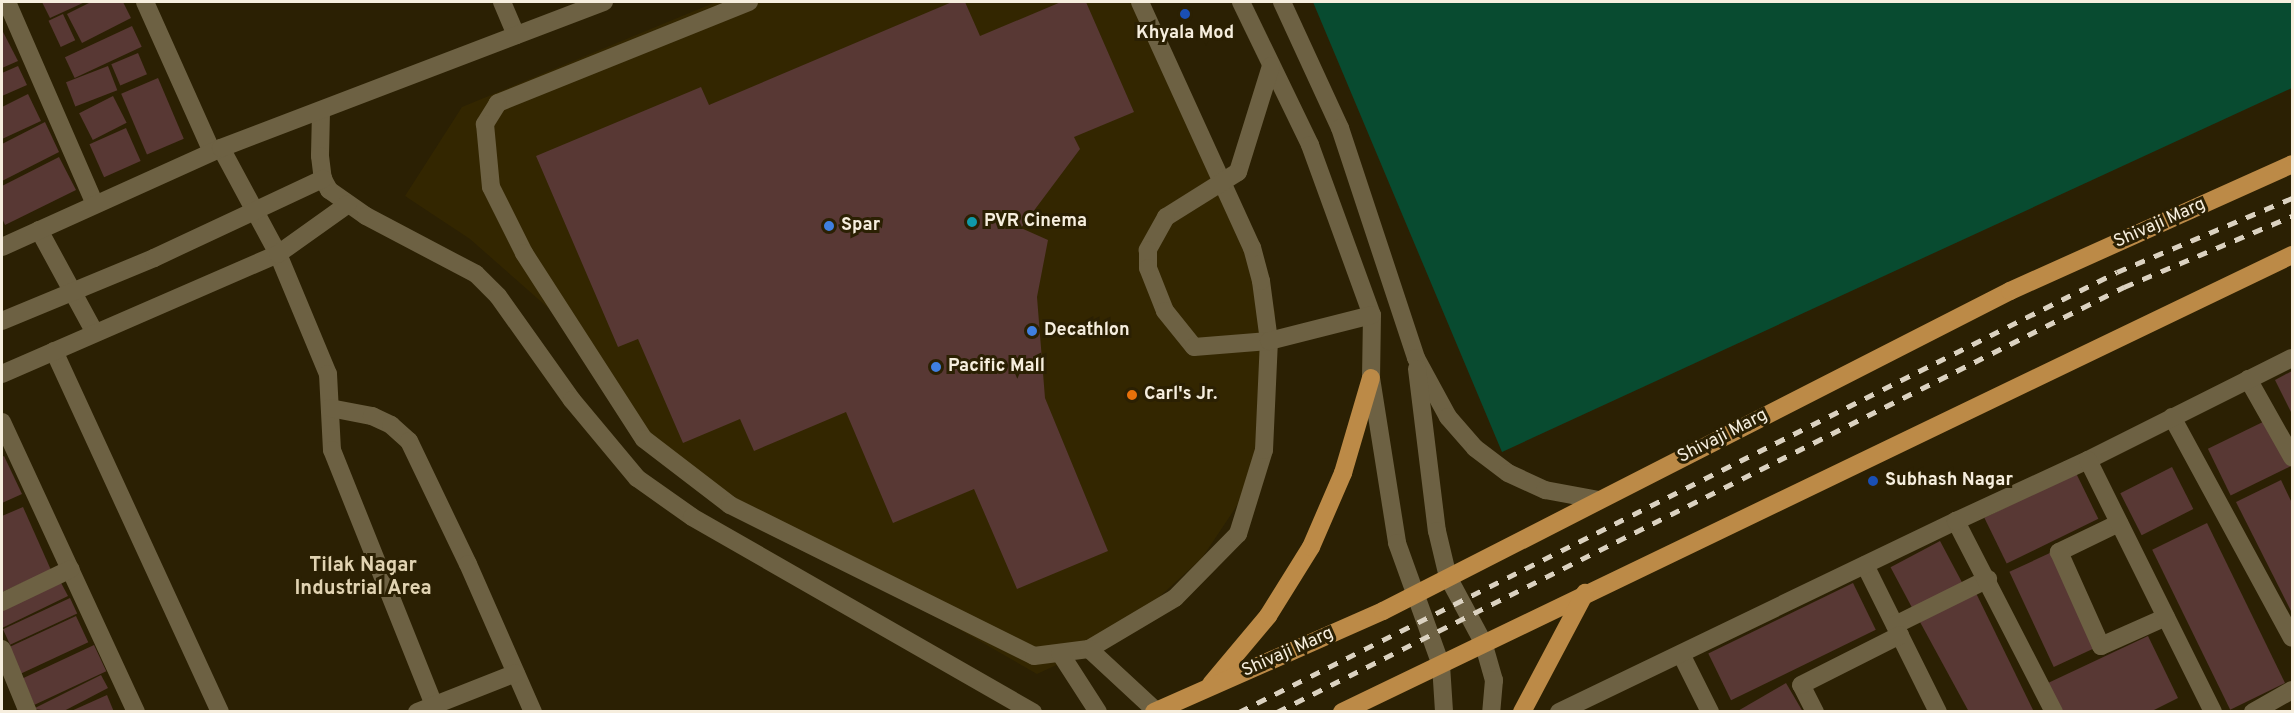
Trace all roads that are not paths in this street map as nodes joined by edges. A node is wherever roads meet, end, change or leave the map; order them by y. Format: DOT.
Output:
graph roads {
  1 [pos="7,2"];
  2 [pos="145,2"];
  3 [pos="502,2"];
  4 [pos="604,2"];
  5 [pos="749,2"];
  6 [pos="1140,2"];
  7 [pos="1240,2"];
  8 [pos="1282,2"];
  9 [pos="516,35"];
  10 [pos="1271,66"];
  11 [pos="321,111"];
  12 [pos="217,150"];
  13 [pos="2292,164"];
  14 [pos="323,179"];
  15 [pos="1221,186"];
  16 [pos="95,204"];
  17 [pos="348,204"];
  18 [pos="257,213"];
  19 [pos="39,230"];
  20 [pos="2,246"];
  21 [pos="278,254"];
  22 [pos="2292,255"];
  23 [pos="73,292"];
  24 [pos="1372,315"];
  25 [pos="2,321"];
  26 [pos="95,333"];
  27 [pos="1269,341"];
  28 [pos="54,351"];
  29 [pos="2292,357"];
  30 [pos="1416,358"];
  31 [pos="2,374"];
  32 [pos="1371,378"];
  33 [pos="2248,379"];
  34 [pos="330,408"];
  35 [pos="2172,417"];
  36 [pos="2,422"];
  37 [pos="2292,457"];
  38 [pos="2088,460"];
  39 [pos="1599,500"];
  40 [pos="1956,521"];
  41 [pos="2119,523"];
  42 [pos="1865,565"];
  43 [pos="71,569"];
  44 [pos="1448,577"];
  45 [pos="1988,579"];
  46 [pos="1414,592"];
  47 [pos="1585,593"];
  48 [pos="2,602"];
  49 [pos="2166,617"];
  50 [pos="1897,630"];
  51 [pos="2292,638"];
  52 [pos="1483,642"];
  53 [pos="2,649"];
  54 [pos="1089,650"];
  55 [pos="1060,653"];
  56 [pos="1681,654"];
  57 [pos="1442,665"];
  58 [pos="516,673"];
  59 [pos="1208,687"];
  60 [pos="2292,690"];
  61 [pos="430,709"];
  62 [pos="28,711"];
  63 [pos="136,711"];
  64 [pos="220,711"];
  65 [pos="532,711"];
  66 [pos="1033,711"];
  67 [pos="1098,711"];
  68 [pos="1155,711"];
  69 [pos="1342,711"];
  70 [pos="1444,711"];
  71 [pos="1491,711"];
  72 [pos="1522,711"];
  73 [pos="1559,711"];
  74 [pos="1710,711"];
  75 [pos="1815,711"];
  76 [pos="1938,711"];
  77 [pos="2054,711"];
  78 [pos="2213,711"];
  79 [pos="2253,711"];
  1 -- 16 [label="street"];
  2 -- 12 [label="street"];
  3 -- 9 [label="street"];
  4 -- 9 [label="street"];
  5 -- 55 [label="street"];
  6 -- 15 [label="street"];
  7 -- 10 [label="street"];
  8 -- 30 [label="street"];
  9 -- 11 [label="street"];
  10 -- 15 [label="street"];
  10 -- 24 [label="street"];
  11 -- 12 [label="street"];
  11 -- 14 [label="street"];
  12 -- 16 [label="street"];
  12 -- 18 [label="street"];
  13 -- 39 [label="main road, Shivaji Marg"];
  14 -- 17 [label="street"];
  14 -- 18 [label="street"];
  15 -- 27 [label="street"];
  15 -- 27 [label="street"];
  16 -- 19 [label="street"];
  17 -- 21 [label="street"];
  17 -- 66 [label="street"];
  18 -- 21 [label="street"];
  18 -- 23 [label="street"];
  19 -- 20 [label="street"];
  19 -- 23 [label="street"];
  21 -- 26 [label="street"];
  21 -- 34 [label="street"];
  22 -- 47 [label="main road"];
  23 -- 25 [label="street"];
  23 -- 26 [label="street"];
  24 -- 27 [label="street"];
  24 -- 32 [label="street"];
  26 -- 28 [label="street"];
  27 -- 54 [label="street"];
  28 -- 31 [label="street"];
  28 -- 64 [label="street"];
  29 -- 33 [label="street"];
  30 -- 39 [label="street"];
  30 -- 44 [label="street"];
  32 -- 46 [label="street"];
  32 -- 59 [label="main road"];
  33 -- 35 [label="street"];
  33 -- 37 [label="street"];
  34 -- 58 [label="street"];
  34 -- 61 [label="street"];
  35 -- 38 [label="street"];
  35 -- 51 [label="street"];
  36 -- 43 [label="street"];
  38 -- 40 [label="street"];
  38 -- 41 [label="street"];
  39 -- 44 [label="main road, Shivaji Marg"];
  40 -- 42 [label="street"];
  40 -- 45 [label="street"];
  41 -- 49 [label="street"];
  41 -- 49 [label="street"];
  42 -- 50 [label="street"];
  42 -- 56 [label="street"];
  43 -- 48 [label="street"];
  43 -- 63 [label="street"];
  44 -- 46 [label="main road, Shivaji Marg"];
  44 -- 52 [label="street"];
  45 -- 50 [label="street"];
  45 -- 77 [label="street"];
  46 -- 57 [label="street"];
  46 -- 59 [label="main road, Shivaji Marg"];
  47 -- 52 [label="main road"];
  47 -- 72 [label="main road"];
  49 -- 78 [label="street"];
  50 -- 75 [label="street"];
  50 -- 76 [label="street"];
  52 -- 57 [label="main road"];
  52 -- 71 [label="street"];
  53 -- 62 [label="street"];
  54 -- 55 [label="street"];
  54 -- 68 [label="street"];
  55 -- 67 [label="street"];
  56 -- 73 [label="street"];
  56 -- 74 [label="street"];
  57 -- 69 [label="main road"];
  57 -- 70 [label="street"];
  58 -- 61 [label="street"];
  58 -- 65 [label="street"];
  59 -- 68 [label="main road, Shivaji Marg"];
  60 -- 79 [label="street"];
}
